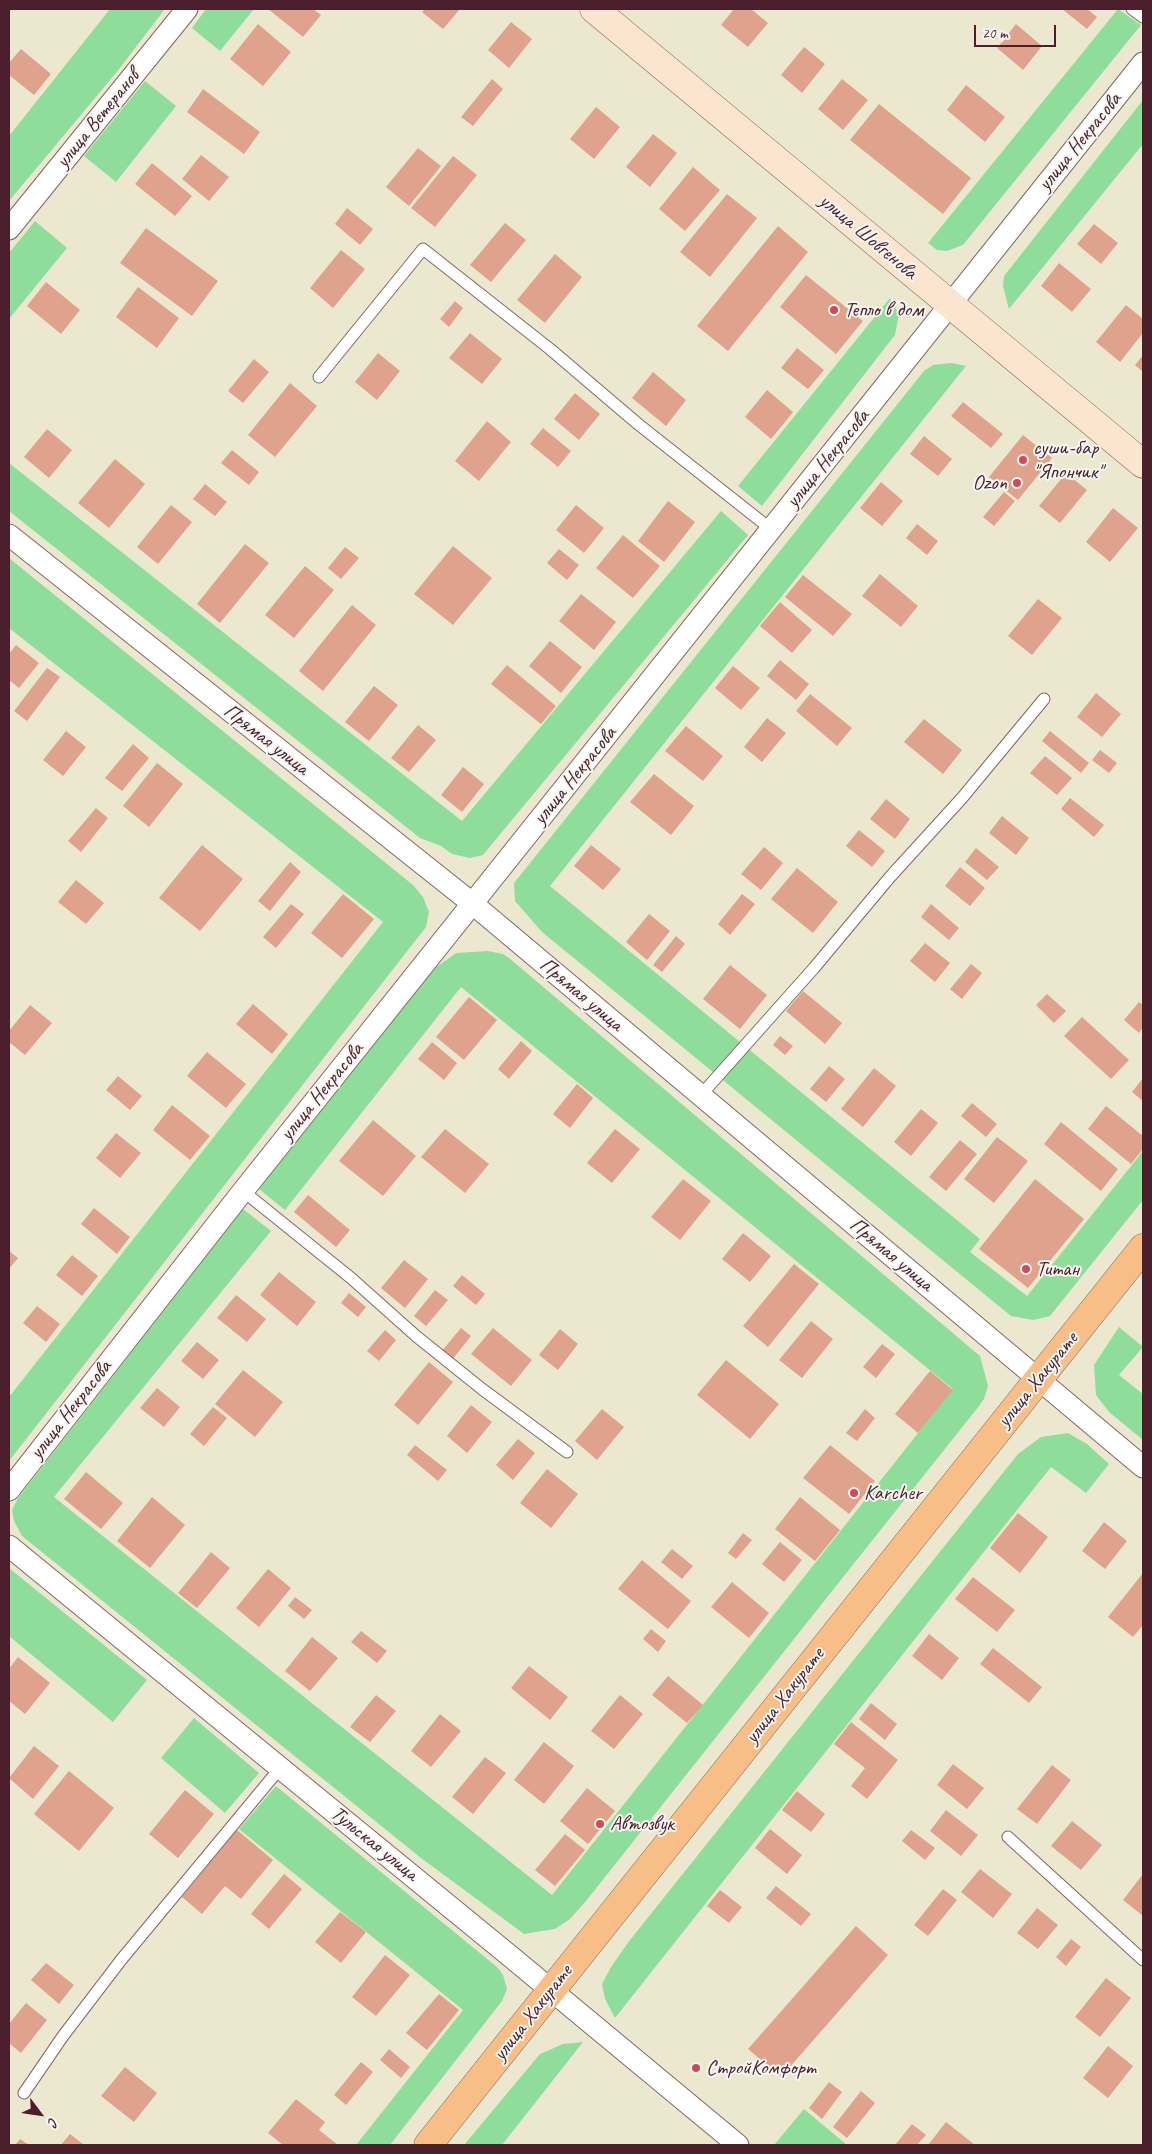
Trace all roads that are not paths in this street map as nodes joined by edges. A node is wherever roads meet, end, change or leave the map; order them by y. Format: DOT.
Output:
graph roads {
  1 [pos="187,9"];
  2 [pos="594,9"];
  3 [pos="1132,9"];
  4 [pos="1143,18"];
  5 [pos="1143,63"];
  6 [pos="9,229"];
  7 [pos="950,305"];
  8 [pos="319,377"];
  9 [pos="1143,464"];
  10 [pos="772,530"];
  11 [pos="9,535"];
  12 [pos="1044,699"];
  13 [pos="473,904"];
  14 [pos="701,1095"];
  15 [pos="243,1191"];
  16 [pos="1143,1248"];
  17 [pos="1039,1379"];
  18 [pos="567,1452"];
  19 [pos="1143,1467"];
  20 [pos="9,1490"];
  21 [pos="9,1546"];
  22 [pos="281,1767"];
  23 [pos="1008,1837"];
  24 [pos="1143,1960"];
  25 [pos="552,1990"];
  26 [pos="24,2093"];
  27 [pos="428,2145"];
  28 [pos="738,2145"];
  1 -- 6 [label="street, улица Ветеранов"];
  2 -- 7 [label="main road, улица Шовгенова"];
  3 -- 4 [label="lane"];
  5 -- 7 [label="street, улица Некрасова"];
  7 -- 9 [label="main road, улица Шовгенова"];
  7 -- 10 [label="street, улица Некрасова"];
  8 -- 10 [label="lane"];
  10 -- 13 [label="street, улица Некрасова"];
  11 -- 13 [label="street, Прямая улица"];
  12 -- 14 [label="lane"];
  13 -- 14 [label="street, Прямая улица"];
  13 -- 15 [label="street, улица Некрасова"];
  14 -- 17 [label="street, Прямая улица"];
  15 -- 18 [label="lane"];
  15 -- 20 [label="street, улица Некрасова"];
  16 -- 17 [label="main road, улица Хакурате"];
  17 -- 19 [label="street, Прямая улица"];
  17 -- 25 [label="main road, улица Хакурате"];
  21 -- 22 [label="street, Тульская улица"];
  22 -- 25 [label="street, Тульская улица"];
  22 -- 26 [label="lane"];
  23 -- 24 [label="lane"];
  25 -- 27 [label="main road, улица Хакурате"];
  25 -- 28 [label="street, Тульская улица"];
}
